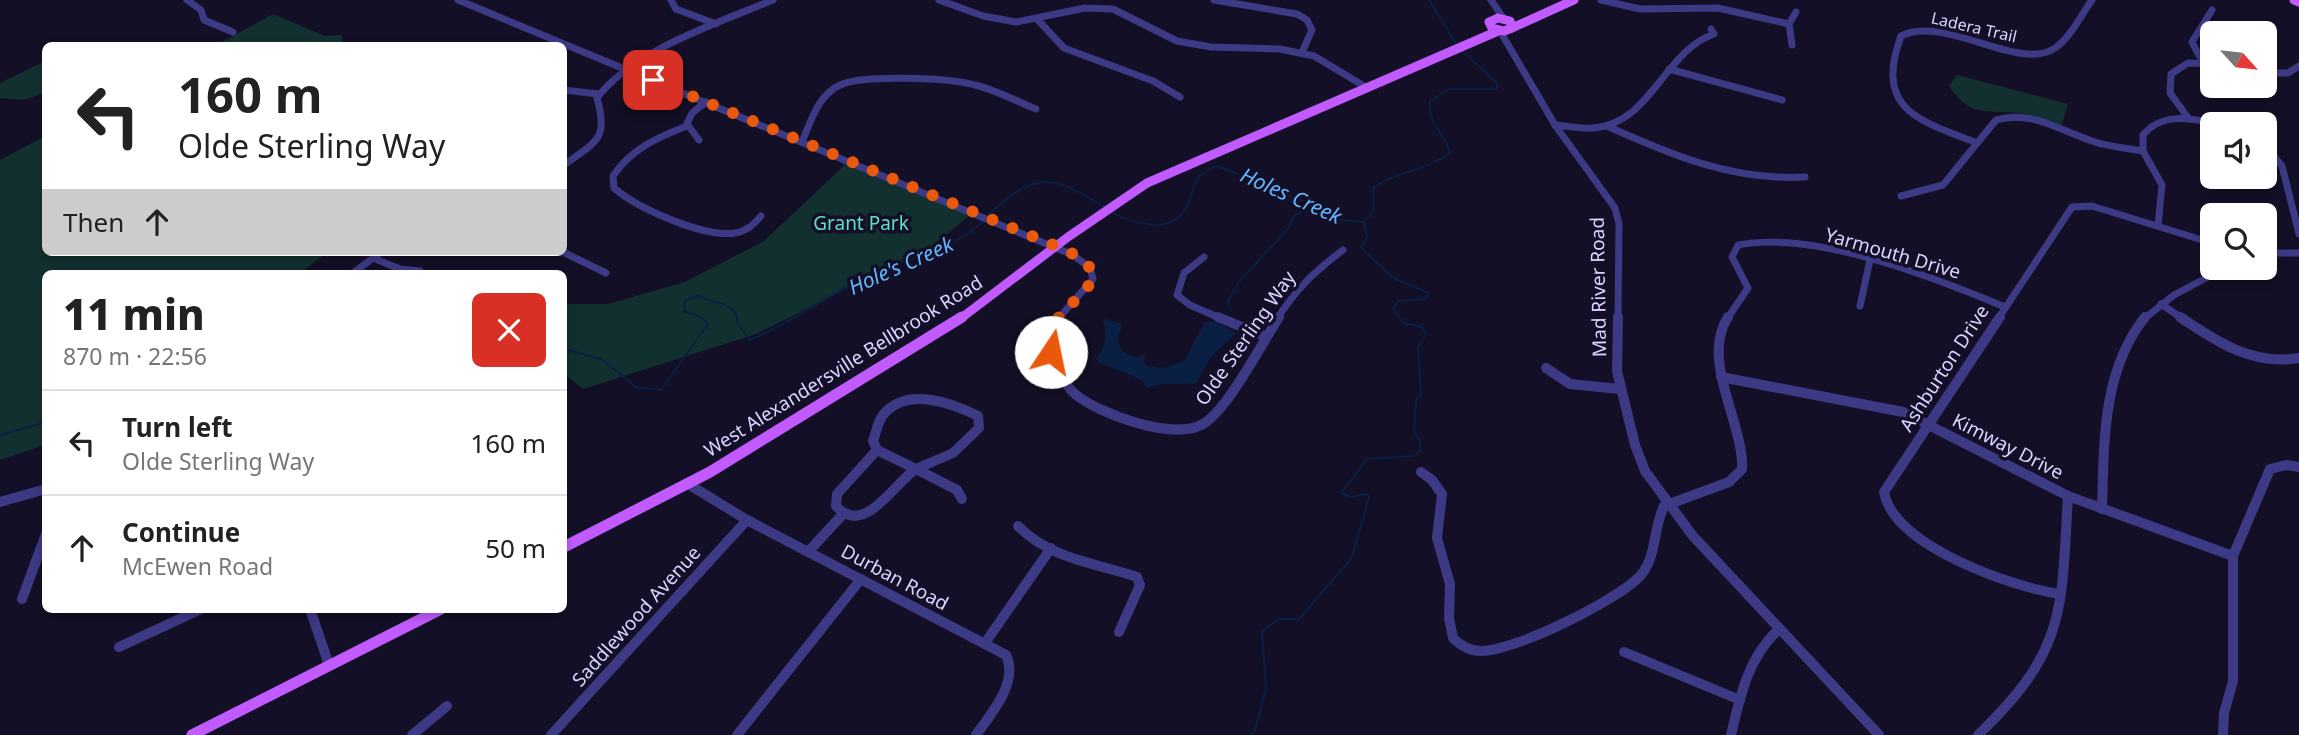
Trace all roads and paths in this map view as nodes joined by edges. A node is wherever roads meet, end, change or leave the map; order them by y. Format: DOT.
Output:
graph roads {
  1 [pos="187,0"];
  2 [pos="457,0"];
  3 [pos="671,0"];
  4 [pos="773,0"];
  5 [pos="940,0"];
  6 [pos="1120,0"];
  7 [pos="1214,0"];
  8 [pos="1491,0"];
  9 [pos="1574,0"];
  10 [pos="1601,0"];
  11 [pos="2090,0"];
  12 [pos="2294,0"];
  13 [pos="2299,2"];
  14 [pos="1116,9"];
  15 [pos="2212,10"];
  16 [pos="1796,12"];
  17 [pos="1037,19"];
  18 [pos="2205,21"];
  19 [pos="1490,22"];
  20 [pos="716,24"];
  21 [pos="1789,24"];
  22 [pos="1505,27"];
  23 [pos="1711,29"];
  24 [pos="2200,29"];
  25 [pos="233,32"];
  26 [pos="560,42"];
  27 [pos="1469,42"];
  28 [pos="567,45"];
  29 [pos="1792,45"];
  30 [pos="1302,52"];
  31 [pos="2200,53"];
  32 [pos="2200,64"];
  33 [pos="2299,66"];
  34 [pos="1670,69"];
  35 [pos="628,70"];
  36 [pos="2277,73"];
  37 [pos="1364,86"];
  38 [pos="567,90"];
  39 [pos="598,94"];
  40 [pos="1180,97"];
  41 [pos="1782,100"];
  42 [pos="706,102"];
  43 [pos="1036,109"];
  44 [pos="2189,119"];
  45 [pos="2200,121"];
  46 [pos="1555,125"];
  47 [pos="687,126"];
  48 [pos="1607,126"];
  49 [pos="699,140"];
  50 [pos="802,142"];
  51 [pos="1977,143"];
  52 [pos="2143,150"];
  53 [pos="2277,155"];
  54 [pos="567,163"];
  55 [pos="1805,177"];
  56 [pos="1901,196"];
  57 [pos="761,216"];
  58 [pos="2158,226"];
  59 [pos="2299,234"];
  60 [pos="2200,239"];
  61 [pos="1056,246"];
  62 [pos="1343,250"];
  63 [pos="2277,253"];
  64 [pos="2299,253"];
  65 [pos="567,254"];
  66 [pos="376,256"];
  67 [pos="379,256"];
  68 [pos="1204,257"];
  69 [pos="1870,260"];
  70 [pos="357,270"];
  71 [pos="410,270"];
  72 [pos="606,273"];
  73 [pos="2204,280"];
  74 [pos="2161,304"];
  75 [pos="1860,306"];
  76 [pos="2005,307"];
  77 [pos="1266,337"];
  78 [pos="2299,358"];
  79 [pos="1546,368"];
  80 [pos="1721,377"];
  81 [pos="1620,388"];
  82 [pos="1928,424"];
  83 [pos="877,450"];
  84 [pos="2299,467"];
  85 [pos="915,469"];
  86 [pos="1421,472"];
  87 [pos="688,484"];
  88 [pos="42,490"];
  89 [pos="2068,496"];
  90 [pos="962,499"];
  91 [pos="0,502"];
  92 [pos="1667,504"];
  93 [pos="2102,509"];
  94 [pos="843,514"];
  95 [pos="747,520"];
  96 [pos="1018,526"];
  97 [pos="42,545"];
  98 [pos="567,545"];
  99 [pos="1051,548"];
  100 [pos="809,551"];
  101 [pos="2233,556"];
  102 [pos="861,579"];
  103 [pos="2060,594"];
  104 [pos="22,599"];
  105 [pos="192,613"];
  106 [pos="311,613"];
  107 [pos="433,613"];
  108 [pos="1778,630"];
  109 [pos="1119,632"];
  110 [pos="985,643"];
  111 [pos="119,647"];
  112 [pos="1624,652"];
  113 [pos="328,665"];
  114 [pos="1740,701"];
  115 [pos="447,706"];
  116 [pos="208,731"];
  117 [pos="192,735"];
  118 [pos="412,735"];
  119 [pos="551,735"];
  120 [pos="737,735"];
  121 [pos="976,735"];
  122 [pos="1731,735"];
  123 [pos="1879,735"];
  124 [pos="1978,735"];
  125 [pos="2222,735"];
  1 -- 25 [label="street"];
  2 -- 26 [label="street"];
  3 -- 20 [label="street"];
  4 -- 20 [label="street"];
  5 -- 17 [label="street"];
  6 -- 14 [label="street"];
  7 -- 30 [label="street"];
  8 -- 19 [label="street, Mad River Road"];
  8 -- 22 [label="street, Mad River Road"];
  9 -- 22 [label="main road, West Alexandersville Bellbrook Road"];
  10 -- 21 [label="street"];
  11 -- 51 [label="street, Ladera Trail"];
  12 -- 13 [label="main road"];
  14 -- 17 [label="street"];
  14 -- 30 [label="street"];
  15 -- 18 [label="street"];
  16 -- 21 [label="street"];
  17 -- 40 [label="street"];
  19 -- 22 [label="main road"];
  19 -- 22 [label="main road, West Alexandersville Bellbrook Road"];
  19 -- 27 [label="main road, West Alexandersville Bellbrook Road"];
  20 -- 35 [label="street"];
  21 -- 29 [label="street"];
  22 -- 27 [label="main road, West Alexandersville Bellbrook Road"];
  22 -- 46 [label="street, Mad River Road"];
  23 -- 34 [label="street"];
  24 -- 31 [label="street"];
  27 -- 37 [label="main road, West Alexandersville Bellbrook Road"];
  28 -- 35 [label="street"];
  30 -- 37 [label="street"];
  32 -- 44 [label="street"];
  33 -- 36 [label="street"];
  34 -- 41 [label="street"];
  34 -- 48 [label="street"];
  35 -- 39 [label="street"];
  35 -- 42 [label="street"];
  37 -- 61 [label="main road, West Alexandersville Bellbrook Road"];
  38 -- 39 [label="street"];
  39 -- 54 [label="street"];
  42 -- 47 [label="street"];
  42 -- 50 [label="street"];
  43 -- 50 [label="street"];
  44 -- 45 [label="street"];
  44 -- 52 [label="street"];
  46 -- 48 [label="street"];
  46 -- 81 [label="street, Mad River Road"];
  47 -- 49 [label="street"];
  47 -- 57 [label="street"];
  48 -- 55 [label="street"];
  50 -- 61 [label="street"];
  51 -- 52 [label="street"];
  51 -- 56 [label="street"];
  52 -- 58 [label="street"];
  53 -- 59 [label="street"];
  58 -- 60 [label="street, Ashburton Drive"];
  58 -- 76 [label="street, Ashburton Drive"];
  61 -- 77 [label="street, Olde Sterling Way"];
  61 -- 87 [label="main road, West Alexandersville Bellbrook Road"];
  62 -- 77 [label="street, Olde Sterling Way"];
  63 -- 64 [label="street"];
  65 -- 72 [label="street"];
  66 -- 70 [label="street"];
  67 -- 71 [label="street"];
  68 -- 77 [label="street"];
  69 -- 75 [label="street"];
  69 -- 76 [label="street, Yarmouth Drive"];
  69 -- 80 [label="street, Yarmouth Drive"];
  73 -- 74 [label="street"];
  74 -- 78 [label="street"];
  74 -- 93 [label="street"];
  76 -- 82 [label="street, Ashburton Drive"];
  79 -- 81 [label="street"];
  80 -- 82 [label="street, Kimway Drive"];
  80 -- 92 [label="street"];
  81 -- 92 [label="street, Mad River Road"];
  82 -- 89 [label="street, Kimway Drive"];
  82 -- 103 [label="street, Ashburton Drive"];
  83 -- 85 [label="street"];
  83 -- 85 [label="street"];
  83 -- 94 [label="street"];
  84 -- 101 [label="street"];
  85 -- 90 [label="street"];
  85 -- 94 [label="street"];
  86 -- 92 [label="street"];
  87 -- 95 [label="street, Durban Road"];
  87 -- 98 [label="main road, West Alexandersville Bellbrook Road"];
  88 -- 91 [label="street"];
  89 -- 93 [label="street, Kimway Drive"];
  89 -- 103 [label="street"];
  92 -- 108 [label="street, Mad River Road"];
  93 -- 101 [label="street, Kimway Drive"];
  94 -- 100 [label="street"];
  95 -- 100 [label="street, Durban Road"];
  95 -- 119 [label="street, Saddlewood Avenue"];
  96 -- 99 [label="street"];
  97 -- 104 [label="street"];
  99 -- 109 [label="street"];
  99 -- 110 [label="street"];
  100 -- 102 [label="street, Durban Road"];
  101 -- 125 [label="street"];
  102 -- 110 [label="street, Durban Road"];
  102 -- 120 [label="street"];
  103 -- 124 [label="street"];
  105 -- 111 [label="street"];
  106 -- 113 [label="street"];
  107 -- 113 [label="main road"];
  108 -- 114 [label="street"];
  108 -- 123 [label="street, Mad River Road"];
  110 -- 121 [label="street, Durban Road"];
  112 -- 114 [label="street"];
  113 -- 116 [label="main road"];
  114 -- 122 [label="street"];
  115 -- 118 [label="street"];
  116 -- 117 [label="main road"];
}
